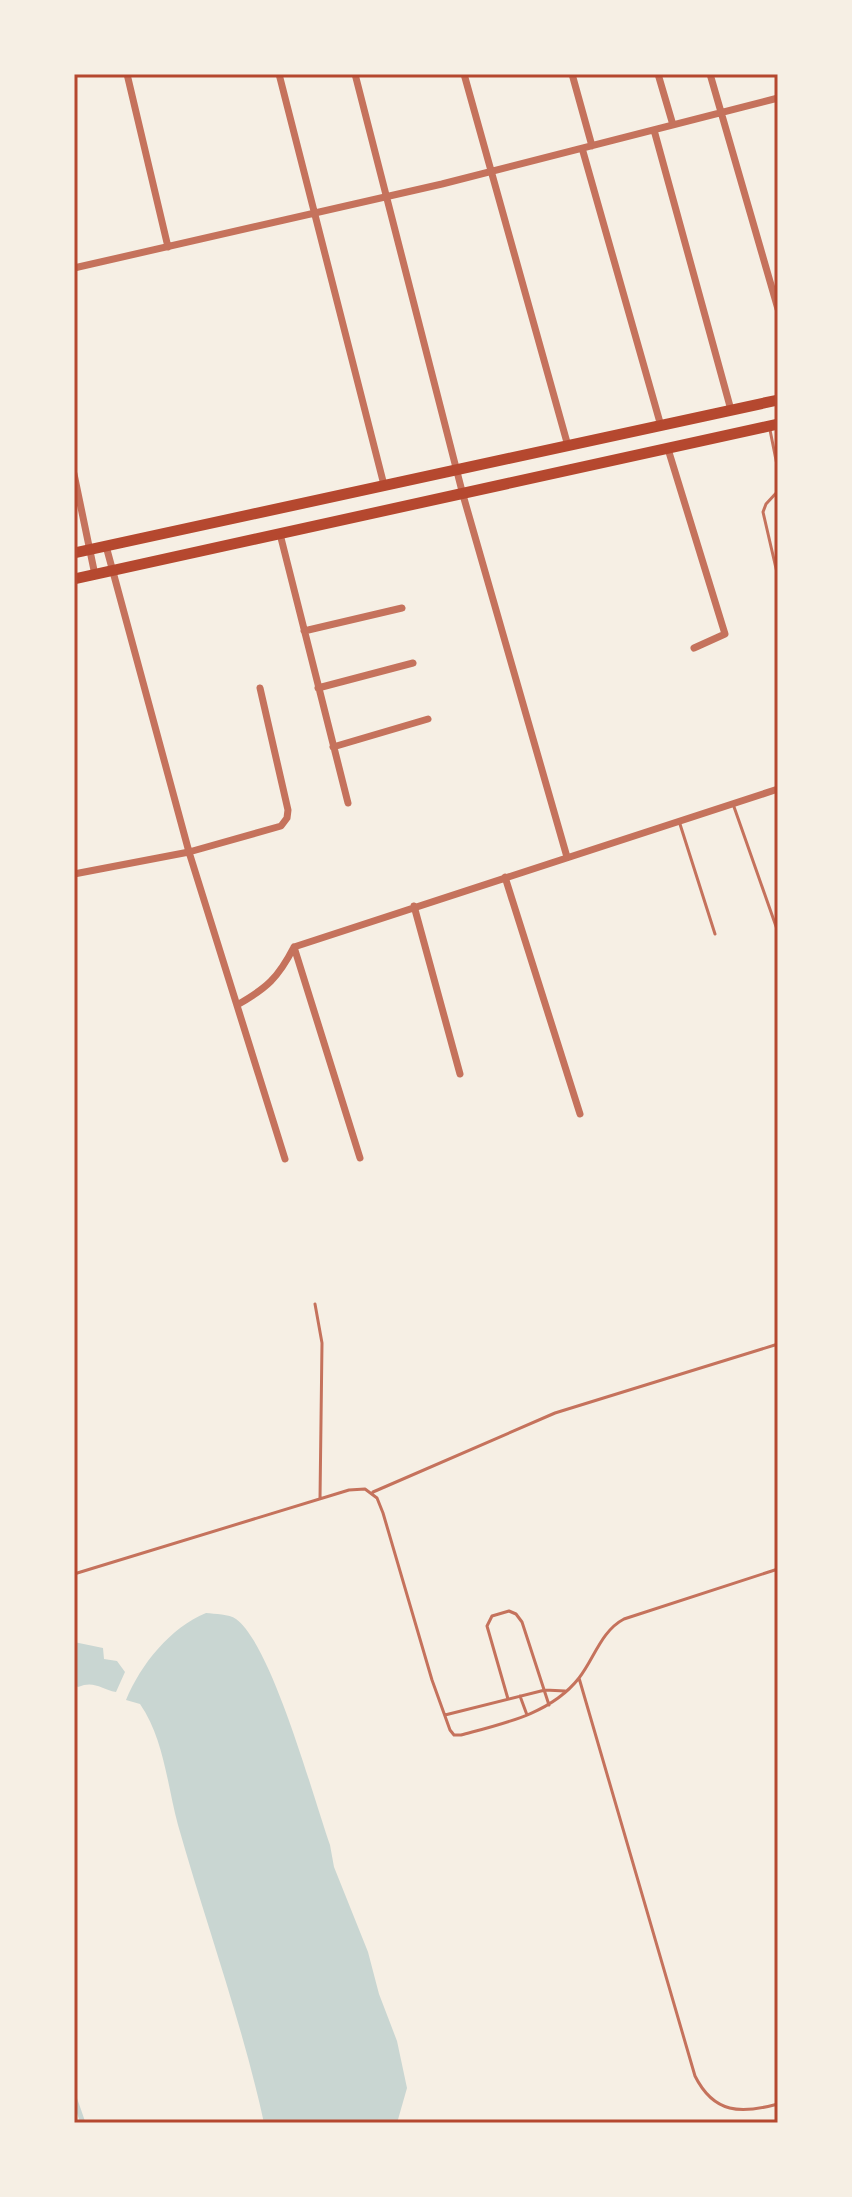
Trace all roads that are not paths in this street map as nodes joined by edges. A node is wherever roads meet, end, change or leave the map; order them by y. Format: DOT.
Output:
graph roads {
  1 [pos="127,74"];
  2 [pos="279,74"];
  3 [pos="355,74"];
  4 [pos="464,74"];
  5 [pos="572,74"];
  6 [pos="658,74"];
  7 [pos="710,74"];
  8 [pos="778,98"];
  9 [pos="721,113"];
  10 [pos="673,125"];
  11 [pos="654,130"];
  12 [pos="592,146"];
  13 [pos="582,148"];
  14 [pos="492,172"];
  15 [pos="386,198"];
  16 [pos="314,214"];
  17 [pos="168,247"];
  18 [pos="74,268"];
  19 [pos="778,309"];
  20 [pos="778,400"];
  21 [pos="731,410"];
  22 [pos="774,425"];
  23 [pos="661,426"];
  24 [pos="568,446"];
  25 [pos="668,449"];
  26 [pos="457,470"];
  27 [pos="778,470"];
  28 [pos="74,474"];
  29 [pos="384,485"];
  30 [pos="778,491"];
  31 [pos="463,495"];
  32 [pos="280,534"];
  33 [pos="106,546"];
  34 [pos="90,550"];
  35 [pos="74,553"];
  36 [pos="112,571"];
  37 [pos="95,575"];
  38 [pos="778,577"];
  39 [pos="74,579"];
  40 [pos="402,608"];
  41 [pos="304,631"];
  42 [pos="694,648"];
  43 [pos="413,663"];
  44 [pos="260,688"];
  45 [pos="318,688"];
  46 [pos="428,719"];
  47 [pos="333,747"];
  48 [pos="778,789"];
  49 [pos="348,803"];
  50 [pos="733,804"];
  51 [pos="679,821"];
  52 [pos="189,852"];
  53 [pos="567,857"];
  54 [pos="74,874"];
  55 [pos="505,877"];
  56 [pos="414,906"];
  57 [pos="778,932"];
  58 [pos="715,934"];
  59 [pos="294,947"];
  60 [pos="237,1005"];
  61 [pos="460,1074"];
  62 [pos="580,1114"];
  63 [pos="360,1158"];
  64 [pos="285,1159"];
  65 [pos="315,1304"];
  66 [pos="778,1344"];
  67 [pos="372,1493"];
  68 [pos="320,1499"];
  69 [pos="778,1569"];
  70 [pos="74,1574"];
  71 [pos="579,1678"];
  72 [pos="545,1690"];
  73 [pos="565,1691"];
  74 [pos="520,1695"];
  75 [pos="508,1699"];
  76 [pos="549,1705"];
  77 [pos="445,1715"];
  78 [pos="527,1715"];
  79 [pos="778,2104"];
  1 -- 17 [label="street"];
  2 -- 16 [label="street"];
  3 -- 15 [label="street"];
  4 -- 14 [label="street"];
  5 -- 12 [label="street"];
  6 -- 10 [label="street"];
  7 -- 9 [label="street"];
  8 -- 9 [label="street"];
  9 -- 10 [label="street"];
  9 -- 19 [label="street"];
  10 -- 11 [label="street"];
  11 -- 12 [label="street"];
  11 -- 21 [label="street"];
  12 -- 13 [label="street"];
  13 -- 14 [label="street"];
  13 -- 23 [label="street"];
  14 -- 15 [label="street"];
  14 -- 24 [label="street"];
  15 -- 16 [label="street"];
  15 -- 26 [label="street"];
  16 -- 17 [label="street"];
  16 -- 29 [label="street"];
  17 -- 18 [label="street"];
  20 -- 21 [label="main road"];
  21 -- 23 [label="main road"];
  22 -- 25 [label="main road"];
  22 -- 27 [label="lane"];
  23 -- 24 [label="main road"];
  24 -- 26 [label="main road"];
  25 -- 31 [label="main road"];
  25 -- 42 [label="street"];
  26 -- 29 [label="main road"];
  26 -- 31 [label="street"];
  28 -- 34 [label="street"];
  29 -- 33 [label="main road"];
  30 -- 38 [label="lane"];
  31 -- 32 [label="main road"];
  31 -- 53 [label="street"];
  32 -- 36 [label="main road"];
  32 -- 41 [label="street"];
  33 -- 34 [label="main road"];
  33 -- 36 [label="street"];
  34 -- 35 [label="main road"];
  34 -- 37 [label="street"];
  36 -- 37 [label="main road"];
  36 -- 52 [label="street"];
  37 -- 39 [label="main road"];
  40 -- 41 [label="street"];
  41 -- 45 [label="street"];
  43 -- 45 [label="street"];
  44 -- 52 [label="street"];
  45 -- 47 [label="street"];
  46 -- 47 [label="street"];
  47 -- 49 [label="street"];
  48 -- 50 [label="street"];
  50 -- 51 [label="street"];
  50 -- 57 [label="lane"];
  51 -- 53 [label="street"];
  51 -- 58 [label="lane"];
  52 -- 54 [label="street"];
  52 -- 60 [label="street"];
  53 -- 55 [label="street"];
  55 -- 56 [label="street"];
  55 -- 62 [label="street"];
  56 -- 59 [label="street"];
  56 -- 61 [label="street"];
  59 -- 60 [label="street"];
  59 -- 63 [label="street"];
  60 -- 64 [label="street"];
  65 -- 68 [label="lane"];
  66 -- 67 [label="lane"];
  67 -- 68 [label="lane"];
  67 -- 77 [label="lane"];
  68 -- 70 [label="lane"];
  69 -- 71 [label="lane"];
  71 -- 73 [label="lane"];
  71 -- 79 [label="lane"];
  72 -- 73 [label="lane"];
  72 -- 74 [label="lane"];
  72 -- 75 [label="lane"];
  72 -- 76 [label="lane"];
  73 -- 76 [label="lane"];
  74 -- 75 [label="lane"];
  74 -- 78 [label="lane"];
  75 -- 77 [label="lane"];
  76 -- 78 [label="lane"];
  77 -- 78 [label="lane"];
}
